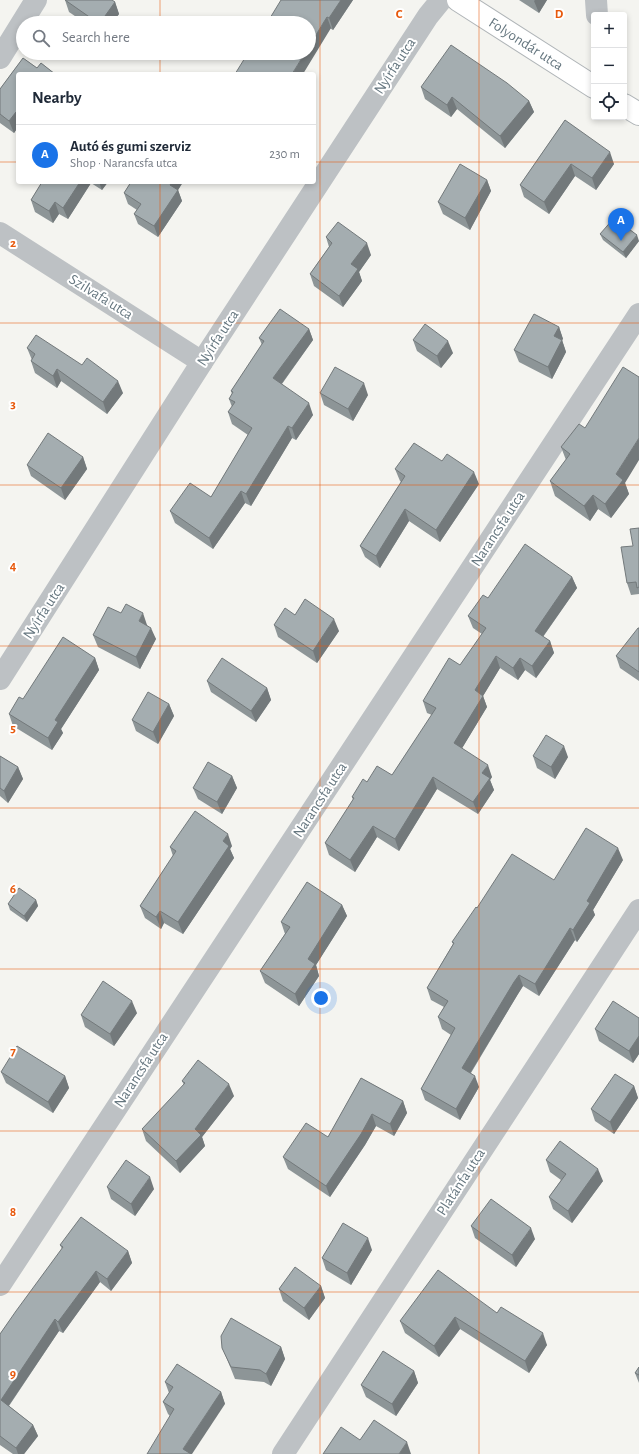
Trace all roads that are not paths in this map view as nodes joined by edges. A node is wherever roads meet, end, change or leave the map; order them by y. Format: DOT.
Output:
graph roads {
  1 [pos="36,0"];
  2 [pos="441,0"];
  3 [pos="458,0"];
  4 [pos="596,0"];
  5 [pos="597,12"];
  6 [pos="26,16"];
  7 [pos="16,32"];
  8 [pos="0,58"];
  9 [pos="591,85"];
  10 [pos="627,107"];
  11 [pos="639,114"];
  12 [pos="0,233"];
  13 [pos="639,314"];
  14 [pos="202,362"];
  15 [pos="0,679"];
  16 [pos="639,910"];
  17 [pos="0,1285"];
  18 [pos="283,1454"];
  1 -- 6 [label="street"];
  2 -- 14 [label="street, Nyírfa utca"];
  3 -- 9 [label="street, Folyondár utca"];
  4 -- 5 [label="street"];
  7 -- 8 [label="street"];
  10 -- 11 [label="street"];
  12 -- 14 [label="street, Szilvafa utca"];
  13 -- 17 [label="street, Narancsfa utca"];
  14 -- 15 [label="street, Nyírfa utca"];
  16 -- 18 [label="street, Platánfa utca"];
}
